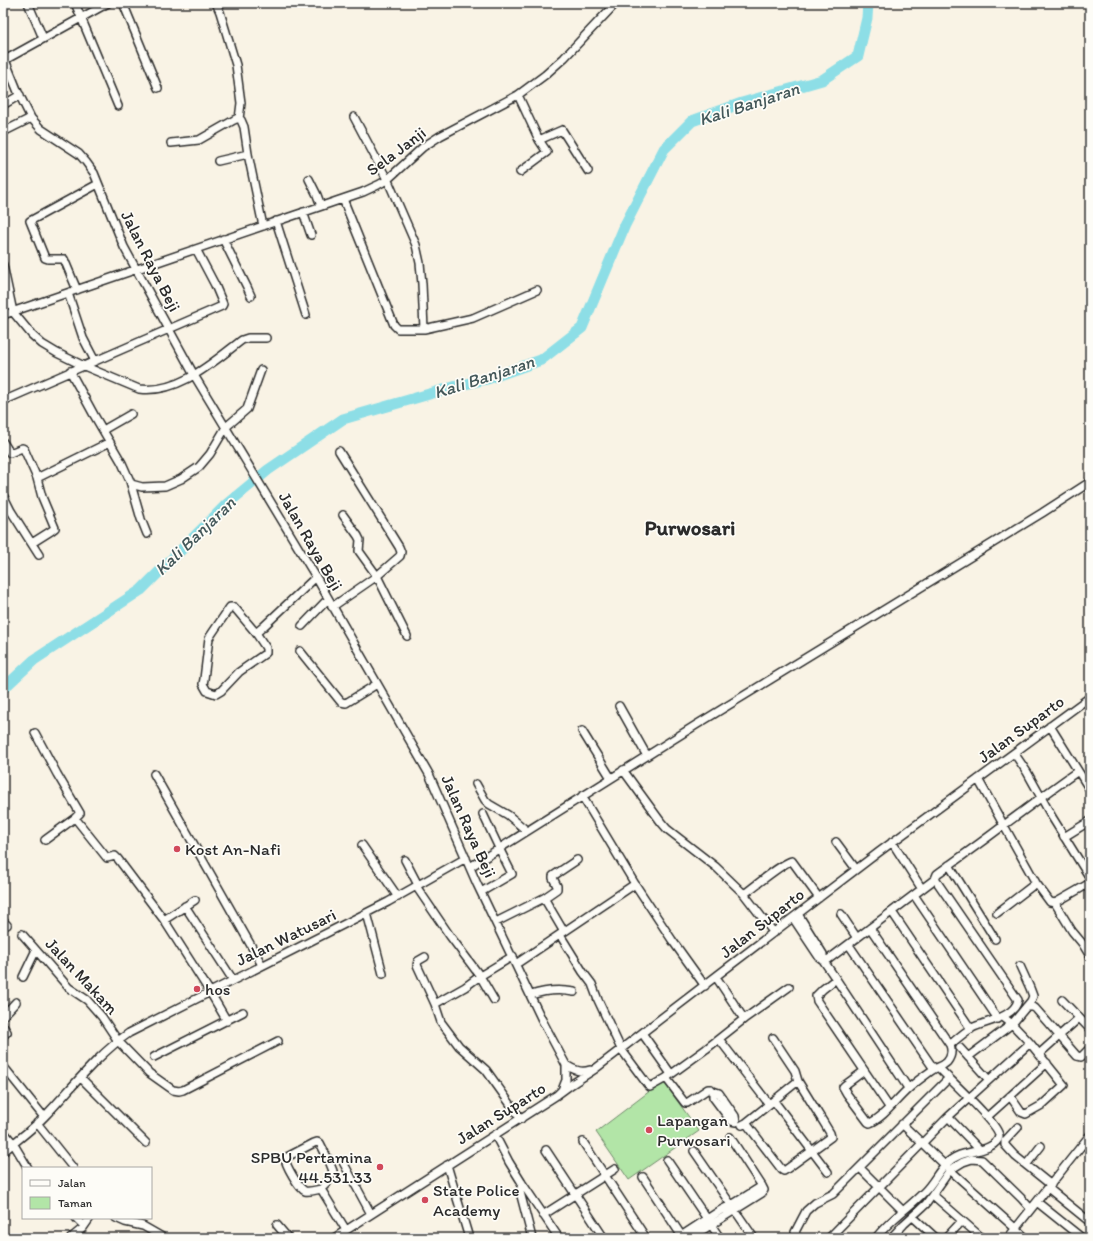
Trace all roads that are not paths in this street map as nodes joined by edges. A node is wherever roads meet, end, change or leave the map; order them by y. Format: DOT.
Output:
graph roads {
  1 [pos="28,3"];
  2 [pos="75,3"];
  3 [pos="108,3"];
  4 [pos="123,3"];
  5 [pos="216,3"];
  6 [pos="616,3"];
  7 [pos="82,17"];
  8 [pos="43,38"];
  9 [pos="4,58"];
  10 [pos="158,88"];
  11 [pos="20,95"];
  12 [pos="518,95"];
  13 [pos="3,105"];
  14 [pos="118,106"];
  15 [pos="354,117"];
  16 [pos="31,118"];
  17 [pos="239,119"];
  18 [pos="3,132"];
  19 [pos="539,140"];
  20 [pos="171,143"];
  21 [pos="248,154"];
  22 [pos="218,161"];
  23 [pos="588,170"];
  24 [pos="520,172"];
  25 [pos="309,179"];
  26 [pos="386,180"];
  27 [pos="98,184"];
  28 [pos="343,199"];
  29 [pos="321,206"];
  30 [pos="302,212"];
  31 [pos="276,221"];
  32 [pos="263,226"];
  33 [pos="311,235"];
  34 [pos="223,239"];
  35 [pos="196,249"];
  36 [pos="3,265"];
  37 [pos="137,270"];
  38 [pos="78,290"];
  39 [pos="537,290"];
  40 [pos="68,293"];
  41 [pos="251,296"];
  42 [pos="13,312"];
  43 [pos="3,315"];
  44 [pos="306,315"];
  45 [pos="424,329"];
  46 [pos="169,330"];
  47 [pos="266,338"];
  48 [pos="88,364"];
  49 [pos="261,370"];
  50 [pos="70,371"];
  51 [pos="194,375"];
  52 [pos="3,401"];
  53 [pos="132,414"];
  54 [pos="226,427"];
  55 [pos="103,430"];
  56 [pos="3,442"];
  57 [pos="110,442"];
  58 [pos="339,451"];
  59 [pos="37,478"];
  60 [pos="1090,482"];
  61 [pos="131,484"];
  62 [pos="3,495"];
  63 [pos="343,515"];
  64 [pos="147,534"];
  65 [pos="32,543"];
  66 [pos="39,555"];
  67 [pos="377,576"];
  68 [pos="316,577"];
  69 [pos="328,599"];
  70 [pos="332,607"];
  71 [pos="302,626"];
  72 [pos="256,633"];
  73 [pos="407,636"];
  74 [pos="300,651"];
  75 [pos="377,684"];
  76 [pos="1090,697"];
  77 [pos="619,706"];
  78 [pos="1050,726"];
  79 [pos="582,732"];
  80 [pos="35,733"];
  81 [pos="1014,753"];
  82 [pos="647,756"];
  83 [pos="623,770"];
  84 [pos="1078,771"];
  85 [pos="154,774"];
  86 [pos="611,778"];
  87 [pos="978,779"];
  88 [pos="476,784"];
  89 [pos="1090,790"];
  90 [pos="582,796"];
  91 [pos="1041,797"];
  92 [pos="483,814"];
  93 [pos="75,818"];
  94 [pos="1090,821"];
  95 [pos="1003,826"];
  96 [pos="527,830"];
  97 [pos="1064,837"];
  98 [pos="45,840"];
  99 [pos="836,842"];
  100 [pos="892,842"];
  101 [pos="362,845"];
  102 [pos="498,848"];
  103 [pos="466,858"];
  104 [pos="405,860"];
  105 [pos="576,860"];
  106 [pos="949,865"];
  107 [pos="470,867"];
  108 [pos="856,869"];
  109 [pos="1090,878"];
  110 [pos="935,879"];
  111 [pos="1036,883"];
  112 [pos="635,884"];
  113 [pos="1090,884"];
  114 [pos="418,886"];
  115 [pos="922,889"];
  116 [pos="481,892"];
  117 [pos="744,894"];
  118 [pos="914,895"];
  119 [pos="398,897"];
  120 [pos="544,898"];
  121 [pos="819,898"];
  122 [pos="195,900"];
  123 [pos="1055,903"];
  124 [pos="185,906"];
  125 [pos="892,912"];
  126 [pos="367,913"];
  127 [pos="997,913"];
  128 [pos="841,914"];
  129 [pos="796,916"];
  130 [pos="164,920"];
  131 [pos="496,922"];
  132 [pos="870,928"];
  133 [pos="774,933"];
  134 [pos="22,934"];
  135 [pos="562,934"];
  136 [pos="857,938"];
  137 [pos="995,939"];
  138 [pos="849,945"];
  139 [pos="36,950"];
  140 [pos="512,956"];
  141 [pos="1090,956"];
  142 [pos="424,957"];
  143 [pos="824,961"];
  144 [pos="516,964"];
  145 [pos="262,965"];
  146 [pos="1020,966"];
  147 [pos="383,974"];
  148 [pos="480,976"];
  149 [pos="23,977"];
  150 [pos="716,977"];
  151 [pos="836,979"];
  152 [pos="234,980"];
  153 [pos="705,986"];
  154 [pos="789,988"];
  155 [pos="210,992"];
  156 [pos="574,992"];
  157 [pos="531,995"];
  158 [pos="494,1000"];
  159 [pos="1062,1000"];
  160 [pos="16,1002"];
  161 [pos="435,1004"];
  162 [pos="1026,1007"];
  163 [pos="243,1012"];
  164 [pos="3,1016"];
  165 [pos="1000,1018"];
  166 [pos="1079,1018"];
  167 [pos="744,1019"];
  168 [pos="227,1021"];
  169 [pos="1012,1024"];
  170 [pos="3,1026"];
  171 [pos="971,1029"];
  172 [pos="1090,1029"];
  173 [pos="642,1033"];
  174 [pos="3,1036"];
  175 [pos="1060,1036"];
  176 [pos="773,1038"];
  177 [pos="719,1039"];
  178 [pos="118,1041"];
  179 [pos="278,1041"];
  180 [pos="1030,1043"];
  181 [pos="950,1045"];
  182 [pos="960,1048"];
  183 [pos="1090,1048"];
  184 [pos="621,1049"];
  185 [pos="1039,1054"];
  186 [pos="154,1057"];
  187 [pos="968,1057"];
  188 [pos="1047,1063"];
  189 [pos="566,1065"];
  190 [pos="3,1066"];
  191 [pos="936,1068"];
  192 [pos="594,1069"];
  193 [pos="864,1071"];
  194 [pos="669,1076"];
  195 [pos="81,1078"];
  196 [pos="949,1078"];
  197 [pos="989,1080"];
  198 [pos="798,1081"];
  199 [pos="908,1088"];
  200 [pos="558,1096"];
  201 [pos="1010,1096"];
  202 [pos="969,1098"];
  203 [pos="771,1102"];
  204 [pos="889,1107"];
  205 [pos="44,1117"];
  206 [pos="948,1117"];
  207 [pos="987,1117"];
  208 [pos="521,1119"];
  209 [pos="37,1123"];
  210 [pos="746,1123"];
  211 [pos="902,1124"];
  212 [pos="1018,1127"];
  213 [pos="3,1131"];
  214 [pos="495,1135"];
  215 [pos="1090,1135"];
  216 [pos="730,1137"];
  217 [pos="583,1142"];
  218 [pos="13,1143"];
  219 [pos="146,1143"];
  220 [pos="922,1143"];
  221 [pos="1084,1143"];
  222 [pos="1042,1146"];
  223 [pos="1090,1148"];
  224 [pos="546,1150"];
  225 [pos="980,1150"];
  226 [pos="694,1151"];
  227 [pos="812,1151"];
  228 [pos="3,1152"];
  229 [pos="667,1160"];
  230 [pos="343,1162"];
  231 [pos="1026,1164"];
  232 [pos="447,1165"];
  233 [pos="27,1167"];
  234 [pos="72,1167"];
  235 [pos="947,1167"];
  236 [pos="860,1168"];
  237 [pos="614,1169"];
  238 [pos="828,1172"];
  239 [pos="604,1175"];
  240 [pos="644,1177"];
  241 [pos="522,1183"];
  242 [pos="1049,1186"];
  243 [pos="879,1187"];
  244 [pos="321,1189"];
  245 [pos="575,1194"];
  246 [pos="933,1195"];
  247 [pos="1037,1202"];
  248 [pos="733,1207"];
  249 [pos="1030,1208"];
  250 [pos="903,1211"];
  251 [pos="371,1214"];
  252 [pos="543,1215"];
  253 [pos="913,1217"];
  254 [pos="77,1219"];
  255 [pos="89,1219"];
  256 [pos="118,1219"];
  257 [pos="962,1221"];
  258 [pos="709,1222"];
  259 [pos="1090,1222"];
  260 [pos="277,1225"];
  261 [pos="84,1226"];
  262 [pos="1016,1228"];
  263 [pos="346,1230"];
  264 [pos="681,1237"];
  265 [pos="71,1238"];
  266 [pos="164,1238"];
  267 [pos="288,1238"];
  268 [pos="334,1238"];
  269 [pos="469,1238"];
  270 [pos="532,1238"];
  271 [pos="559,1238"];
  272 [pos="604,1238"];
  273 [pos="646,1238"];
  274 [pos="690,1238"];
  275 [pos="720,1238"];
  276 [pos="754,1238"];
  277 [pos="798,1238"];
  278 [pos="829,1238"];
  279 [pos="876,1238"];
  280 [pos="891,1238"];
  281 [pos="936,1238"];
  282 [pos="946,1238"];
  283 [pos="982,1238"];
  284 [pos="1008,1238"];
  285 [pos="1026,1238"];
  286 [pos="1082,1238"];
  1 -- 8 [label="street"];
  2 -- 7 [label="street"];
  3 -- 7 [label="street"];
  4 -- 10 [label="street"];
  5 -- 17 [label="street"];
  6 -- 12 [label="street, Sela Janji"];
  7 -- 8 [label="street"];
  7 -- 14 [label="street"];
  8 -- 9 [label="street"];
  9 -- 11 [label="street, Jalan Raya Beji"];
  11 -- 13 [label="street"];
  11 -- 16 [label="street, Jalan Raya Beji"];
  12 -- 19 [label="street"];
  12 -- 26 [label="street, Sela Janji"];
  15 -- 26 [label="street"];
  16 -- 18 [label="street"];
  16 -- 27 [label="street, Jalan Raya Beji"];
  17 -- 20 [label="street"];
  17 -- 21 [label="street"];
  19 -- 23 [label="street"];
  19 -- 24 [label="street"];
  21 -- 22 [label="street"];
  21 -- 32 [label="street"];
  25 -- 29 [label="street"];
  26 -- 28 [label="street, Sela Janji"];
  26 -- 45 [label="street"];
  27 -- 37 [label="street, Jalan Raya Beji"];
  27 -- 38 [label="street"];
  28 -- 29 [label="street, Sela Janji"];
  28 -- 45 [label="street"];
  29 -- 30 [label="street, Sela Janji"];
  30 -- 31 [label="street, Sela Janji"];
  30 -- 33 [label="street"];
  31 -- 32 [label="street, Sela Janji"];
  31 -- 44 [label="street"];
  32 -- 34 [label="street, Sela Janji"];
  34 -- 35 [label="street, Sela Janji"];
  34 -- 41 [label="street"];
  35 -- 37 [label="street, Sela Janji"];
  35 -- 46 [label="street"];
  36 -- 42 [label="street"];
  37 -- 38 [label="street, Sela Janji"];
  37 -- 46 [label="street, Jalan Raya Beji"];
  38 -- 40 [label="street, Sela Janji"];
  39 -- 45 [label="street"];
  40 -- 42 [label="street, Sela Janji"];
  40 -- 48 [label="street"];
  42 -- 43 [label="street, Sela Janji"];
  42 -- 48 [label="street"];
  46 -- 48 [label="street"];
  46 -- 51 [label="street, Jalan Raya Beji"];
  47 -- 51 [label="street"];
  48 -- 50 [label="street"];
  48 -- 51 [label="street"];
  49 -- 54 [label="street"];
  50 -- 52 [label="street"];
  50 -- 55 [label="street"];
  51 -- 54 [label="street, Jalan Raya Beji"];
  53 -- 55 [label="street"];
  54 -- 61 [label="street"];
  54 -- 68 [label="street, Jalan Raya Beji"];
  55 -- 57 [label="street"];
  56 -- 59 [label="street"];
  57 -- 59 [label="street"];
  57 -- 61 [label="street"];
  58 -- 67 [label="street"];
  59 -- 65 [label="street"];
  60 -- 82 [label="street"];
  61 -- 64 [label="street"];
  62 -- 65 [label="street"];
  63 -- 67 [label="street"];
  65 -- 66 [label="street"];
  67 -- 70 [label="street"];
  67 -- 73 [label="street"];
  68 -- 69 [label="street, Jalan Raya Beji"];
  68 -- 72 [label="street"];
  69 -- 70 [label="street, Jalan Raya Beji"];
  69 -- 71 [label="street"];
  70 -- 75 [label="street, Jalan Raya Beji"];
  72 -- 72 [label="street"];
  74 -- 75 [label="street"];
  75 -- 103 [label="street, Jalan Raya Beji"];
  76 -- 78 [label="street, Jalan Suparto"];
  77 -- 82 [label="street"];
  78 -- 81 [label="street, Jalan Suparto"];
  78 -- 84 [label="street"];
  79 -- 86 [label="street"];
  80 -- 93 [label="street"];
  81 -- 87 [label="street, Jalan Suparto"];
  81 -- 91 [label="street"];
  82 -- 83 [label="street"];
  83 -- 86 [label="street"];
  83 -- 117 [label="street"];
  84 -- 89 [label="street"];
  84 -- 91 [label="street"];
  85 -- 145 [label="street"];
  86 -- 90 [label="street"];
  87 -- 95 [label="street"];
  87 -- 100 [label="street, Jalan Suparto"];
  88 -- 96 [label="street"];
  90 -- 96 [label="street"];
  90 -- 112 [label="street"];
  91 -- 95 [label="street"];
  91 -- 97 [label="street"];
  92 -- 102 [label="street"];
  93 -- 98 [label="street"];
  93 -- 130 [label="street"];
  94 -- 97 [label="street"];
  95 -- 106 [label="street"];
  95 -- 111 [label="street"];
  96 -- 102 [label="street"];
  97 -- 109 [label="street"];
  99 -- 108 [label="street"];
  100 -- 108 [label="street, Jalan Suparto"];
  100 -- 115 [label="street"];
  101 -- 119 [label="street"];
  102 -- 107 [label="street"];
  102 -- 116 [label="street"];
  103 -- 107 [label="street, Jalan Raya Beji"];
  103 -- 114 [label="street, Jalan Watusari"];
  104 -- 114 [label="street"];
  105 -- 120 [label="street"];
  106 -- 110 [label="street"];
  106 -- 137 [label="street"];
  107 -- 116 [label="street, Jalan Raya Beji"];
  108 -- 121 [label="street, Jalan Suparto"];
  110 -- 115 [label="street"];
  110 -- 165 [label="street"];
  111 -- 123 [label="street"];
  111 -- 127 [label="street"];
  112 -- 135 [label="street"];
  112 -- 153 [label="street"];
  113 -- 123 [label="street"];
  114 -- 119 [label="street, Jalan Watusari"];
  114 -- 148 [label="street"];
  115 -- 118 [label="street"];
  116 -- 131 [label="street, Jalan Raya Beji"];
  117 -- 121 [label="street"];
  117 -- 133 [label="street"];
  118 -- 125 [label="street"];
  118 -- 165 [label="street"];
  119 -- 126 [label="street, Jalan Watusari"];
  120 -- 131 [label="street"];
  120 -- 135 [label="street"];
  121 -- 129 [label="street, Jalan Suparto"];
  122 -- 124 [label="street"];
  123 -- 141 [label="street"];
  124 -- 130 [label="street"];
  124 -- 152 [label="street"];
  125 -- 132 [label="street"];
  125 -- 171 [label="street"];
  126 -- 145 [label="street, Jalan Watusari"];
  126 -- 147 [label="street"];
  128 -- 136 [label="street"];
  129 -- 133 [label="street, Jalan Suparto"];
  129 -- 143 [label="street"];
  130 -- 155 [label="street"];
  131 -- 140 [label="street, Jalan Raya Beji"];
  132 -- 136 [label="street"];
  132 -- 181 [label="street"];
  133 -- 150 [label="street, Jalan Suparto"];
  134 -- 139 [label="street, Jalan Makam"];
  135 -- 144 [label="street"];
  135 -- 184 [label="street"];
  136 -- 138 [label="street"];
  138 -- 143 [label="street"];
  138 -- 191 [label="street"];
  139 -- 149 [label="street"];
  139 -- 178 [label="street, Jalan Makam"];
  140 -- 144 [label="street, Jalan Raya Beji"];
  140 -- 148 [label="street"];
  142 -- 161 [label="street"];
  143 -- 151 [label="street"];
  144 -- 157 [label="street, Jalan Raya Beji"];
  145 -- 152 [label="street, Jalan Watusari"];
  146 -- 162 [label="street"];
  148 -- 158 [label="street"];
  148 -- 161 [label="street"];
  150 -- 153 [label="street, Jalan Suparto"];
  150 -- 167 [label="street"];
  151 -- 193 [label="street"];
  151 -- 199 [label="street"];
  152 -- 155 [label="street, Jalan Watusari"];
  153 -- 173 [label="street, Jalan Suparto"];
  154 -- 167 [label="street"];
  155 -- 168 [label="street"];
  155 -- 178 [label="street, Jalan Watusari"];
  156 -- 157 [label="street"];
  157 -- 189 [label="street, Jalan Raya Beji"];
  159 -- 166 [label="street"];
  160 -- 164 [label="street"];
  161 -- 208 [label="street"];
  162 -- 169 [label="street"];
  162 -- 175 [label="street"];
  163 -- 168 [label="street"];
  165 -- 169 [label="street"];
  165 -- 171 [label="street"];
  166 -- 172 [label="street"];
  166 -- 175 [label="street"];
  167 -- 177 [label="street"];
  168 -- 186 [label="street"];
  169 -- 180 [label="street"];
  169 -- 187 [label="street"];
  170 -- 174 [label="street"];
  171 -- 181 [label="street"];
  173 -- 184 [label="street, Jalan Suparto"];
  173 -- 194 [label="street"];
  175 -- 183 [label="street"];
  175 -- 185 [label="street"];
  176 -- 198 [label="street"];
  177 -- 194 [label="street"];
  177 -- 203 [label="street"];
  178 -- 179 [label="street, Jalan Makam"];
  178 -- 195 [label="street, Jalan Watusari"];
  180 -- 185 [label="street"];
  180 -- 197 [label="street"];
  181 -- 191 [label="street"];
  182 -- 187 [label="street"];
  184 -- 192 [label="street, Jalan Suparto"];
  184 -- 194 [label="street"];
  185 -- 188 [label="street"];
  187 -- 197 [label="street"];
  188 -- 201 [label="street"];
  188 -- 201 [label="street"];
  189 -- 192 [label="street"];
  189 -- 200 [label="street"];
  190 -- 205 [label="street"];
  191 -- 196 [label="street"];
  191 -- 199 [label="street"];
  192 -- 200 [label="street, Jalan Suparto"];
  193 -- 204 [label="street"];
  193 -- 204 [label="street"];
  194 -- 210 [label="street"];
  195 -- 205 [label="street, Jalan Watusari"];
  195 -- 219 [label="street"];
  196 -- 202 [label="street"];
  196 -- 211 [label="street"];
  197 -- 202 [label="street"];
  198 -- 203 [label="street"];
  198 -- 227 [label="street"];
  199 -- 204 [label="street"];
  200 -- 208 [label="street, Jalan Suparto"];
  201 -- 207 [label="street"];
  202 -- 206 [label="street"];
  202 -- 207 [label="street"];
  203 -- 210 [label="street"];
  203 -- 227 [label="street"];
  205 -- 209 [label="street, Jalan Watusari"];
  206 -- 220 [label="street"];
  206 -- 225 [label="street"];
  207 -- 225 [label="street"];
  208 -- 214 [label="street, Jalan Suparto"];
  209 -- 218 [label="street, Jalan Watusari"];
  209 -- 234 [label="street"];
  210 -- 227 [label="street"];
  211 -- 220 [label="street"];
  211 -- 236 [label="street"];
  212 -- 231 [label="street"];
  213 -- 218 [label="street"];
  214 -- 232 [label="street, Jalan Suparto"];
  214 -- 241 [label="street"];
  215 -- 221 [label="street"];
  216 -- 248 [label="street"];
  217 -- 239 [label="street"];
  218 -- 228 [label="street, Jalan Watusari"];
  218 -- 233 [label="street"];
  220 -- 235 [label="street"];
  220 -- 243 [label="street"];
  221 -- 223 [label="street"];
  221 -- 242 [label="street"];
  222 -- 231 [label="street"];
  224 -- 245 [label="street"];
  225 -- 235 [label="street"];
  226 -- 248 [label="street"];
  227 -- 238 [label="street"];
  229 -- 258 [label="street"];
  230 -- 251 [label="street"];
  231 -- 242 [label="street"];
  232 -- 251 [label="street, Jalan Suparto"];
  232 -- 269 [label="street"];
  235 -- 246 [label="street"];
  235 -- 249 [label="street"];
  235 -- 250 [label="street"];
  235 -- 262 [label="street"];
  236 -- 243 [label="street"];
  236 -- 277 [label="street"];
  237 -- 239 [label="street"];
  239 -- 245 [label="street"];
  239 -- 273 [label="street"];
  240 -- 264 [label="street"];
  241 -- 252 [label="street"];
  241 -- 270 [label="street"];
  242 -- 247 [label="street"];
  242 -- 259 [label="street"];
  243 -- 250 [label="street"];
  243 -- 278 [label="street"];
  244 -- 244 [label="street"];
  244 -- 263 [label="street"];
  245 -- 252 [label="street"];
  245 -- 272 [label="street"];
  246 -- 253 [label="street"];
  246 -- 257 [label="street"];
  247 -- 249 [label="street"];
  247 -- 286 [label="street"];
  248 -- 258 [label="street"];
  248 -- 276 [label="street"];
  249 -- 262 [label="street"];
  250 -- 279 [label="street"];
  251 -- 263 [label="street, Jalan Suparto"];
  252 -- 271 [label="street"];
  253 -- 280 [label="street"];
  253 -- 281 [label="street"];
  254 -- 261 [label="street"];
  255 -- 261 [label="street"];
  256 -- 266 [label="street"];
  257 -- 282 [label="street"];
  257 -- 283 [label="street"];
  258 -- 264 [label="street"];
  258 -- 274 [label="street"];
  258 -- 275 [label="street"];
  260 -- 267 [label="street"];
  261 -- 265 [label="street"];
  262 -- 284 [label="street"];
  262 -- 285 [label="street"];
  263 -- 268 [label="street, Jalan Suparto"];
}
